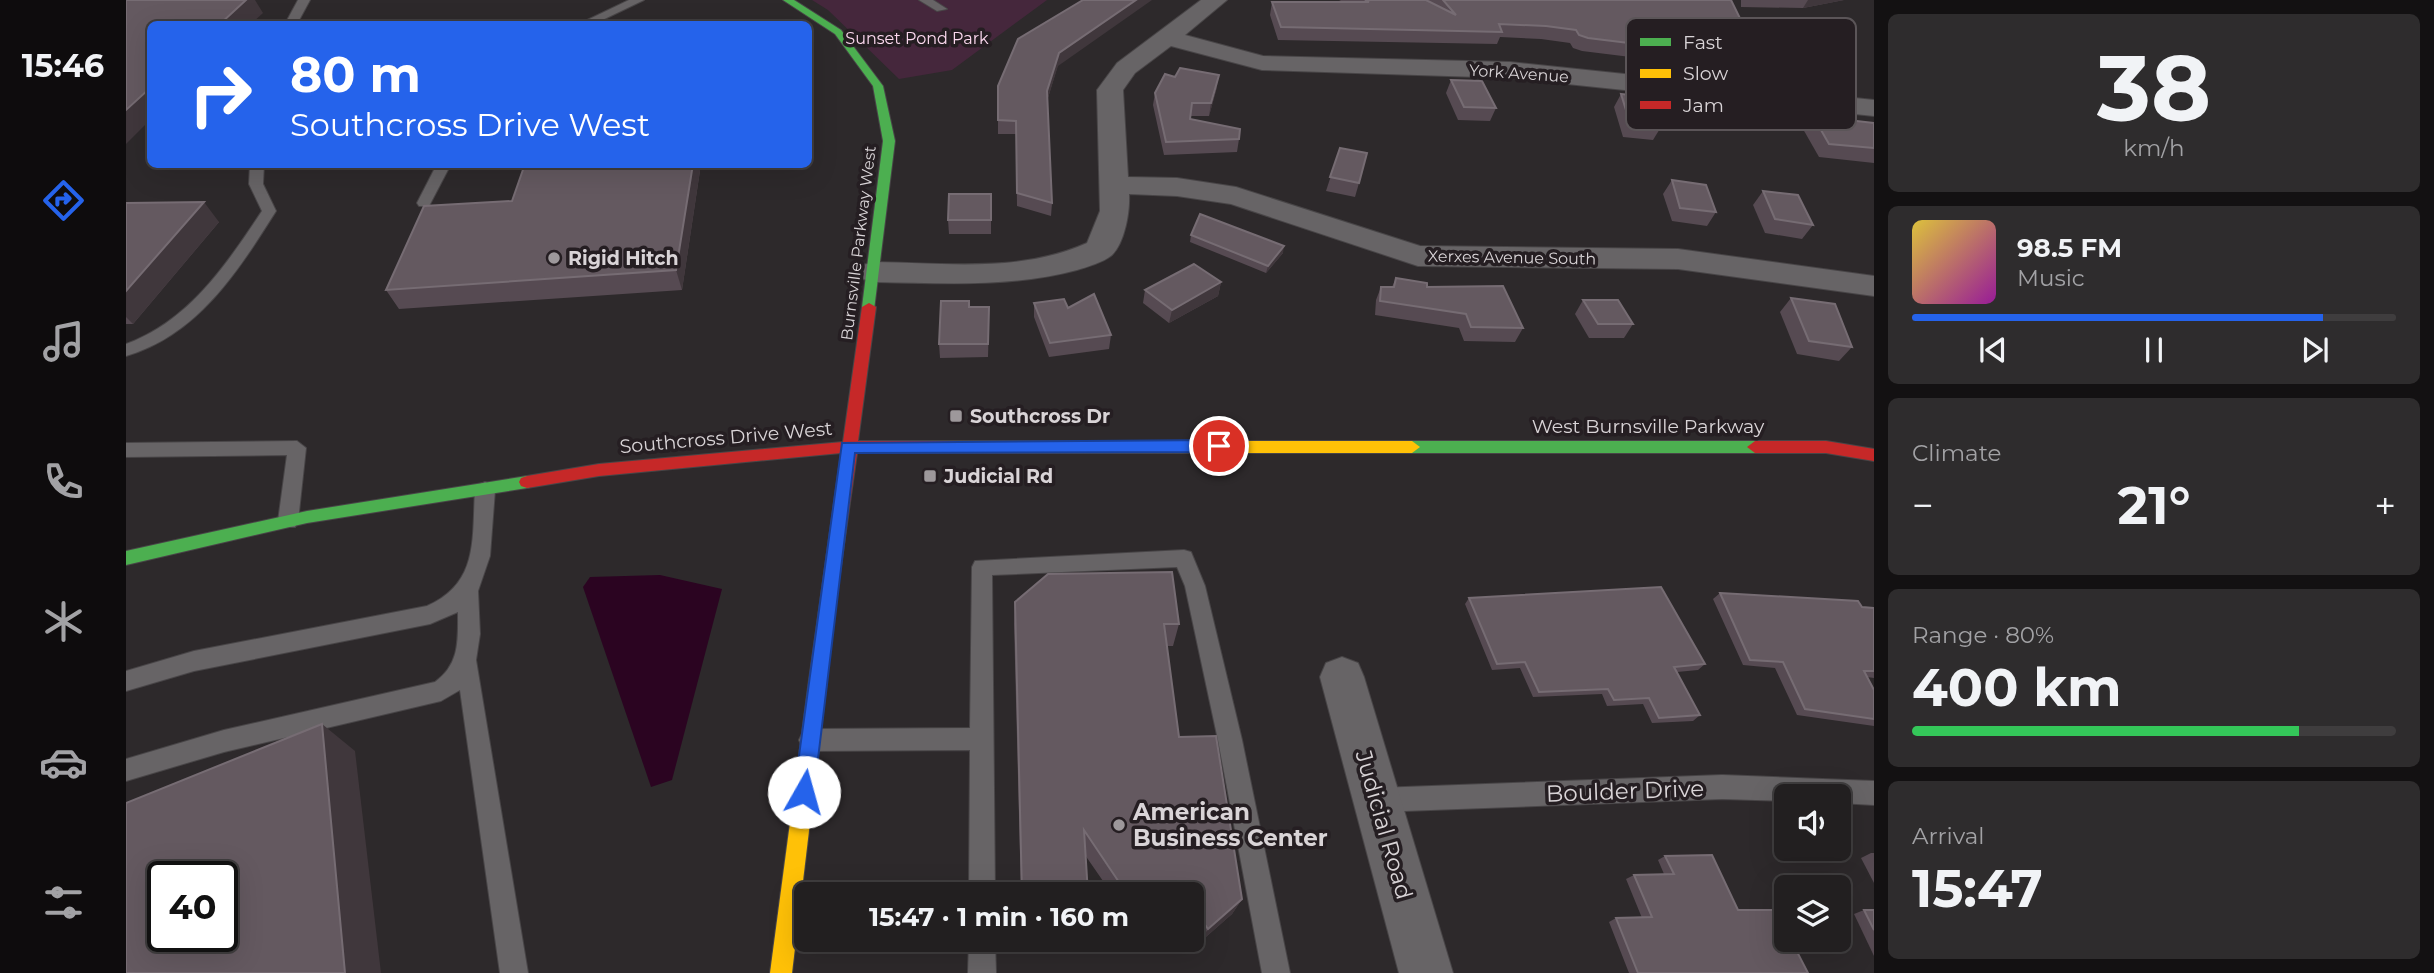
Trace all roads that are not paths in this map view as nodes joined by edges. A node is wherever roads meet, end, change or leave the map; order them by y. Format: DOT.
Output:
graph roads {
  1 [pos="304,0"];
  2 [pos="638,0"];
  3 [pos="788,0"];
  4 [pos="925,0"];
  5 [pos="1216,0"];
  6 [pos="941,9"];
  7 [pos="293,21"];
  8 [pos="592,21"];
  9 [pos="1166,37"];
  10 [pos="1626,82"];
  11 [pos="1856,106"];
  12 [pos="1874,108"];
  13 [pos="257,168"];
  14 [pos="442,168"];
  15 [pos="1116,185"];
  16 [pos="424,203"];
  17 [pos="874,272"];
  18 [pos="1874,286"];
  19 [pos="126,350"];
  20 [pos="1422,446"];
  21 [pos="848,447"];
  22 [pos="126,450"];
  23 [pos="1874,455"];
  24 [pos="485,490"];
  25 [pos="288,521"];
  26 [pos="126,558"];
  27 [pos="468,591"];
  28 [pos="467,664"];
  29 [pos="1342,677"];
  30 [pos="126,681"];
  31 [pos="982,739"];
  32 [pos="811,740"];
  33 [pos="126,770"];
  34 [pos="1874,793"];
  35 [pos="1377,800"];
  36 [pos="982,882"];
  37 [pos="982,952"];
  38 [pos="514,973"];
  39 [pos="781,973"];
  40 [pos="982,973"];
  41 [pos="1276,973"];
  42 [pos="1426,973"];
  1 -- 7 [label="lane"];
  2 -- 8 [label="lane"];
  3 -- 17 [label="street, Burnsville Parkway West"];
  4 -- 6 [label="lane"];
  5 -- 9 [label="street"];
  9 -- 10 [label="street, York Avenue"];
  9 -- 15 [label="street"];
  11 -- 12 [label="street, York Avenue"];
  13 -- 19 [label="lane"];
  14 -- 16 [label="lane"];
  15 -- 17 [label="street"];
  15 -- 18 [label="street, Xerxes Avenue South"];
  17 -- 21 [label="street, Burnsville Parkway West"];
  20 -- 21 [label="street, Southcross Drive West"];
  20 -- 23 [label="street, West Burnsville Parkway"];
  21 -- 24 [label="street, Southcross Drive West"];
  21 -- 32 [label="street"];
  22 -- 25 [label="lane"];
  24 -- 25 [label="street, Southcross Drive West"];
  24 -- 27 [label="lane"];
  25 -- 26 [label="street, Southcross Drive West"];
  27 -- 28 [label="lane"];
  27 -- 30 [label="lane"];
  28 -- 33 [label="lane"];
  28 -- 38 [label="lane"];
  29 -- 35 [label="street, Judicial Road"];
  31 -- 32 [label="lane"];
  31 -- 36 [label="lane"];
  31 -- 41 [label="lane"];
  32 -- 39 [label="street"];
  34 -- 35 [label="lane, Boulder Drive"];
  35 -- 42 [label="street, Judicial Road"];
  37 -- 40 [label="lane"];
}
